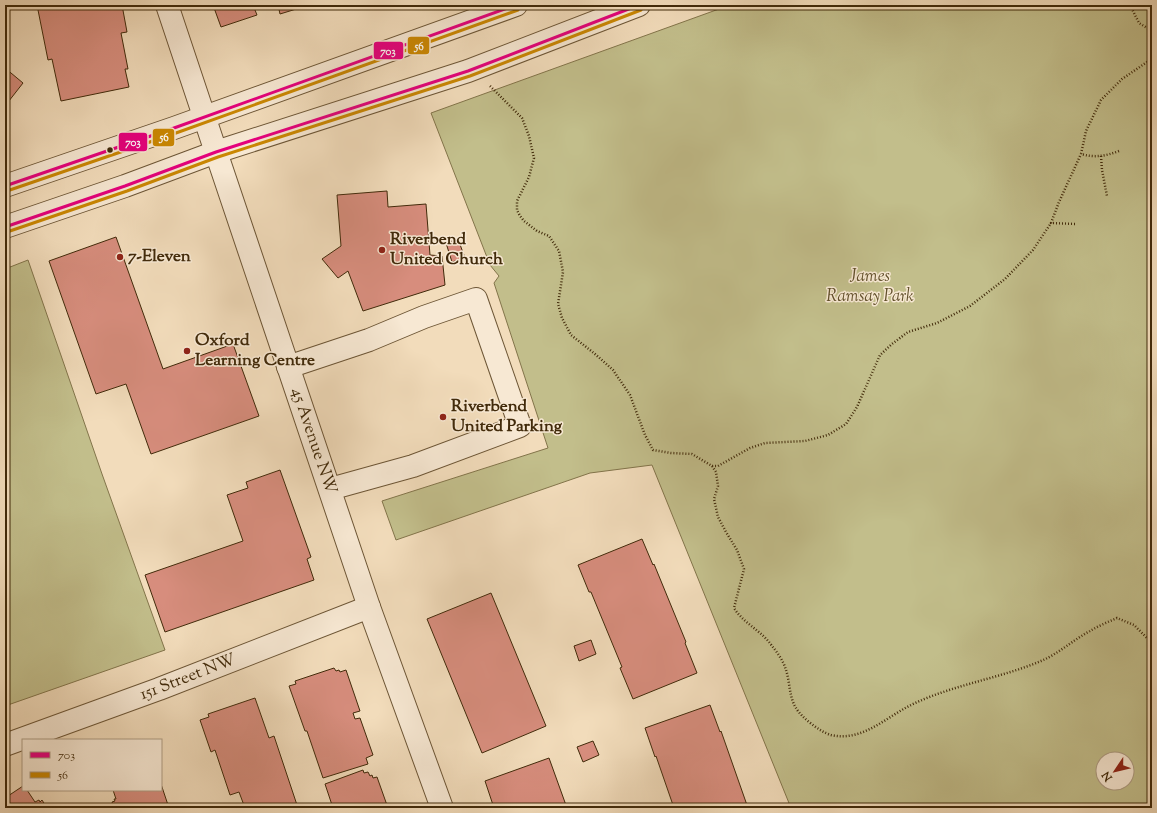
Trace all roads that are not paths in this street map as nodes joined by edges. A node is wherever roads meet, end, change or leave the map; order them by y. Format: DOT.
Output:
graph roads {
  1 [pos="167,5"];
  2 [pos="516,5"];
  3 [pos="639,5"];
  4 [pos="204,116"];
  5 [pos="216,152"];
  6 [pos="5,186"];
  7 [pos="5,227"];
  8 [pos="288,367"];
  9 [pos="330,489"];
  10 [pos="369,607"];
  11 [pos="5,745"];
  12 [pos="442,808"];
  1 -- 4 [label="street, 45 Avenue NW"];
  2 -- 4 [label="street"];
  3 -- 5 [label="street"];
  4 -- 5 [label="street, 45 Avenue NW"];
  4 -- 6 [label="street"];
  5 -- 7 [label="street"];
  5 -- 8 [label="street, 45 Avenue NW"];
  8 -- 9 [label="street, 45 Avenue NW"];
  8 -- 9 [label="street"];
  9 -- 10 [label="street, 45 Avenue NW"];
  10 -- 11 [label="street, 151 Street NW"];
  10 -- 12 [label="street, 45 Avenue NW"];
}
